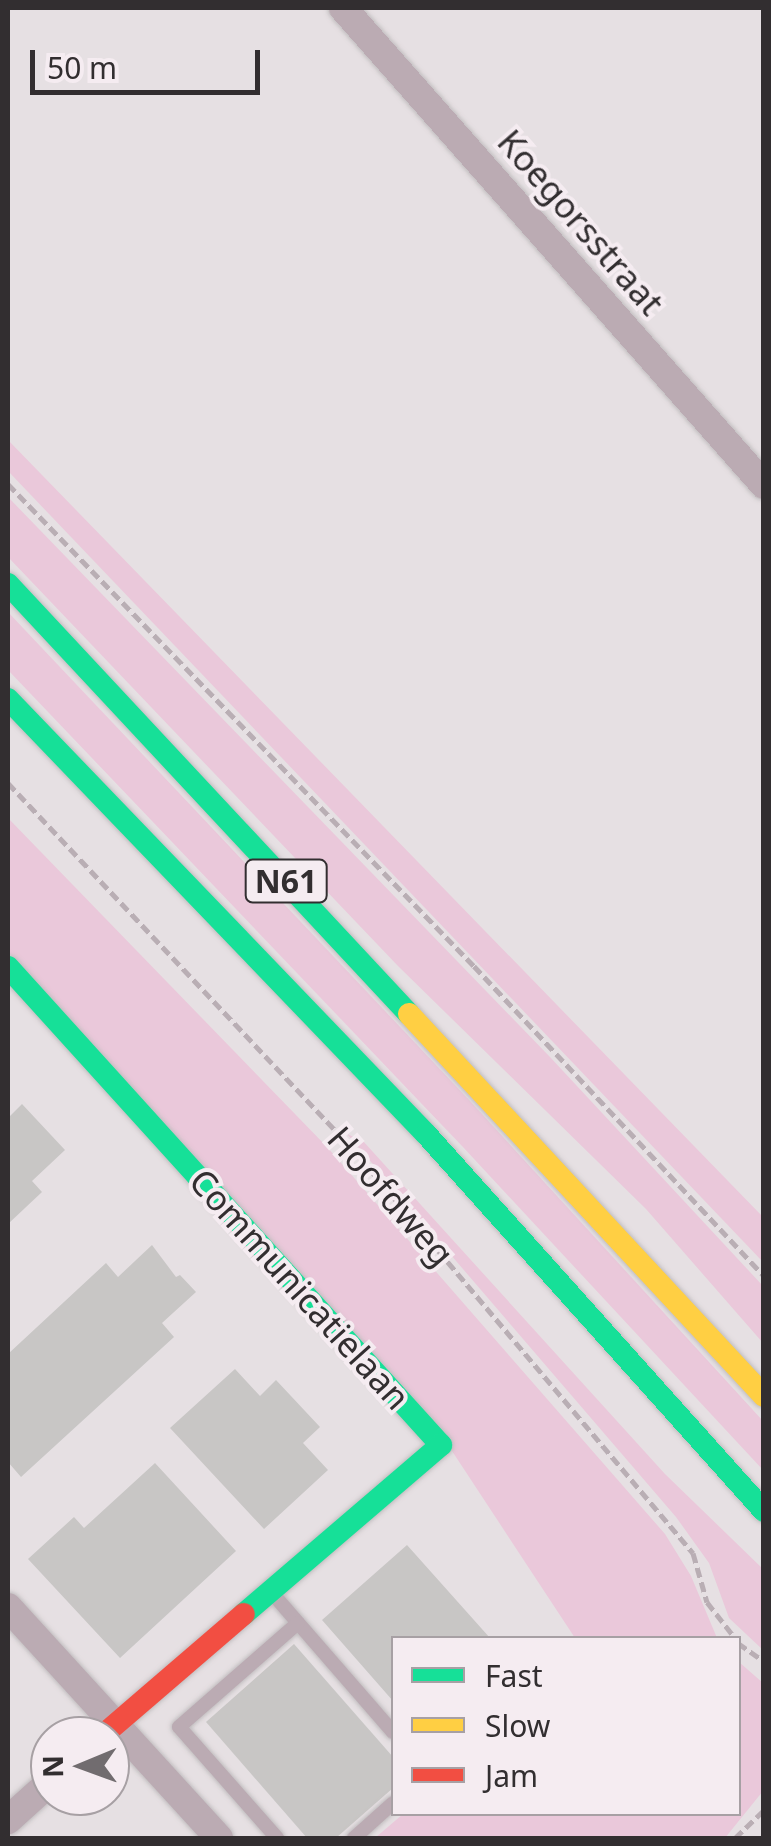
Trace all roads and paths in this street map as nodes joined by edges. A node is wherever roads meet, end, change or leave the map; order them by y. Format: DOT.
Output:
graph roads {
  1 [pos="343,8"];
  2 [pos="8,484"];
  3 [pos="764,485"];
  4 [pos="8,584"];
  5 [pos="8,698"];
  6 [pos="8,783"];
  7 [pos="8,967"];
  8 [pos="764,1276"];
  9 [pos="764,1396"];
  10 [pos="764,1511"];
  11 [pos="270,1592"];
  12 [pos="8,1607"];
  13 [pos="298,1622"];
  14 [pos="733,1636"];
  15 [pos="741,1644"];
  16 [pos="764,1661"];
  17 [pos="98,1716"];
  18 [pos="125,1716"];
  19 [pos="391,1729"];
  20 [pos="130,1751"];
  21 [pos="30,1800"];
  22 [pos="391,1806"];
  23 [pos="764,1810"];
  24 [pos="8,1820"];
  25 [pos="218,1838"];
  26 [pos="277,1838"];
  27 [pos="354,1838"];
  28 [pos="735,1838"];
  1 -- 3 [label="street, Koegorsstraat"];
  2 -- 8 [label="path"];
  4 -- 9 [label="main road, N61"];
  5 -- 10 [label="main road, Hoofdweg / N61"];
  6 -- 14 [label="path, Hoofdweg"];
  7 -- 11 [label="main road, Communicatielaan"];
  11 -- 13 [label="lane"];
  11 -- 18 [label="main road, Communicatielaan"];
  12 -- 17 [label="street"];
  13 -- 19 [label="lane"];
  13 -- 26 [label="lane"];
  15 -- 16 [label="path, Hoofdweg"];
  20 -- 25 [label="street"];
  21 -- 24 [label="street"];
  22 -- 27 [label="lane"];
  23 -- 28 [label="path"];
}
